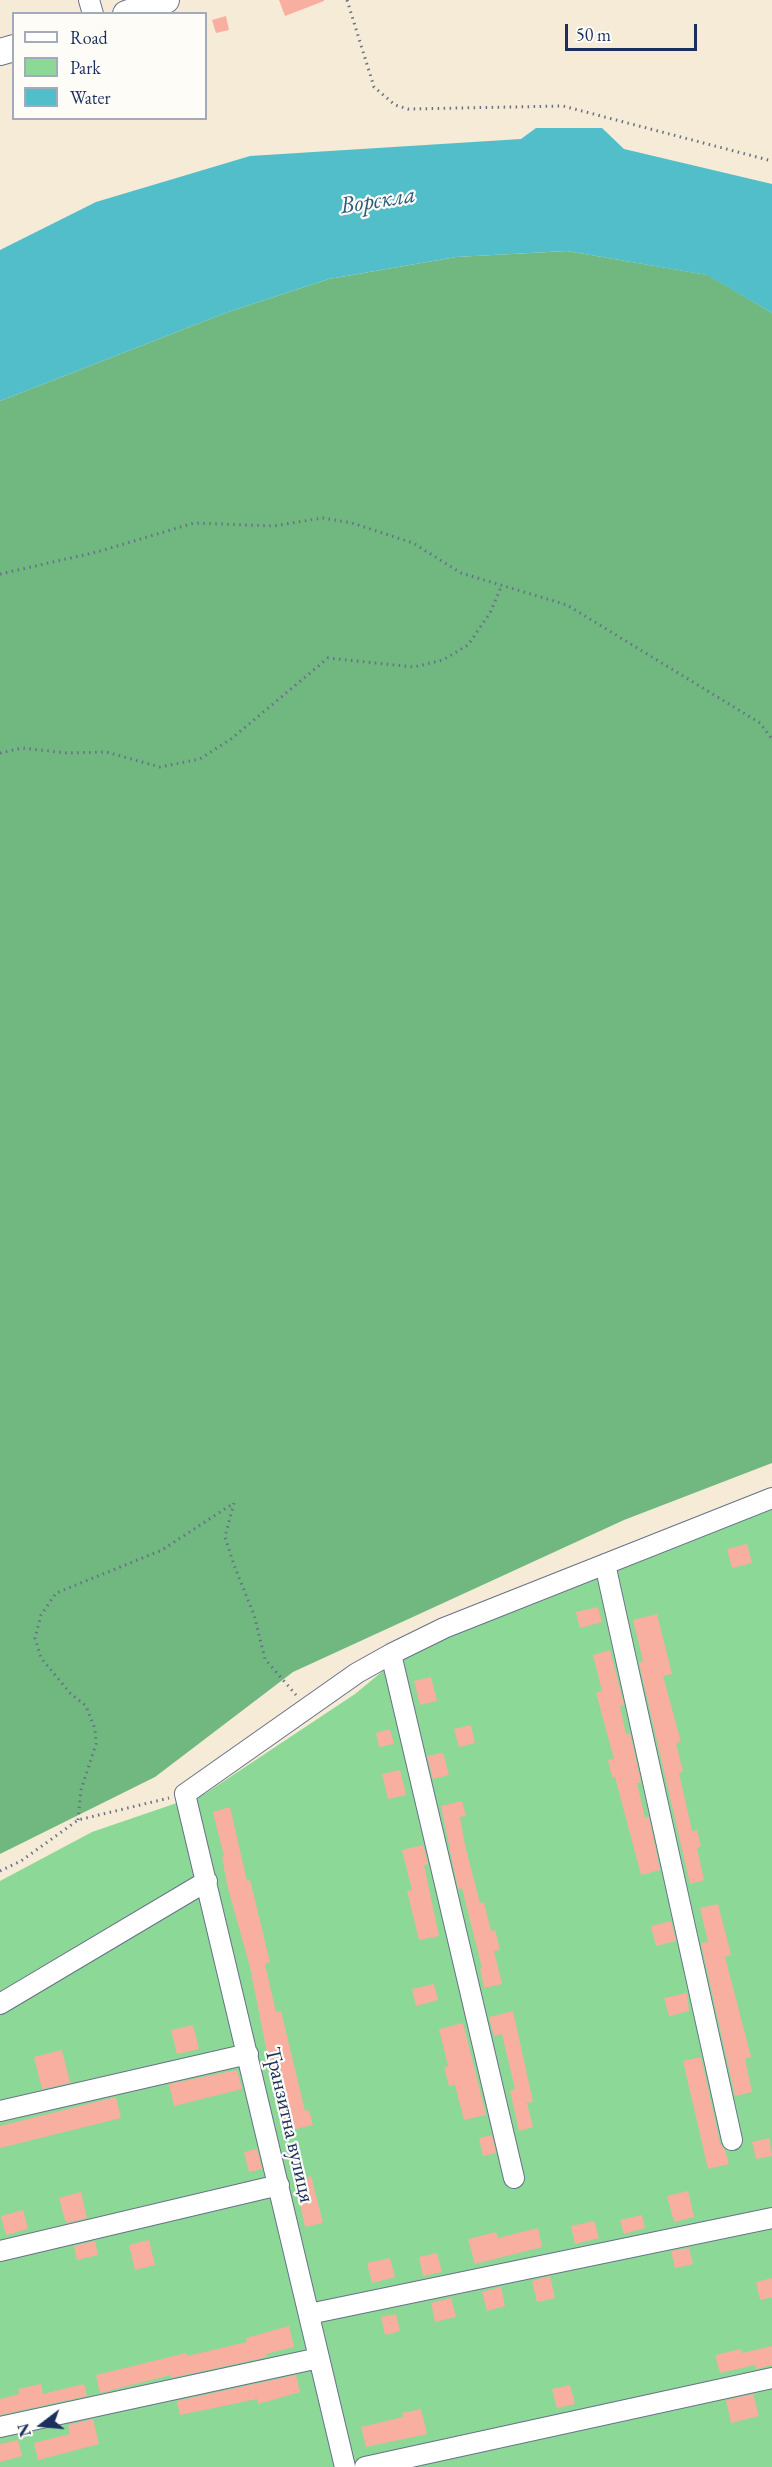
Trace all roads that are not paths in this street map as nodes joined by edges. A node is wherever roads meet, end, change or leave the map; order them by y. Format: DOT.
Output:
graph roads {
  1 [pos="166,0"];
  2 [pos="132,12"];
  3 [pos="772,1498"];
  4 [pos="605,1564"];
  5 [pos="391,1654"];
  6 [pos="207,1881"];
  7 [pos="0,2004"];
  8 [pos="248,2054"];
  9 [pos="0,2111"];
  10 [pos="732,2140"];
  11 [pos="514,2178"];
  12 [pos="279,2185"];
  13 [pos="772,2218"];
  14 [pos="0,2250"];
  15 [pos="309,2314"];
  16 [pos="319,2358"];
  17 [pos="772,2378"];
  18 [pos="0,2427"];
  19 [pos="345,2467"];
  20 [pos="365,2467"];
  1 -- 2 [label="street"];
  3 -- 4 [label="street"];
  4 -- 5 [label="street"];
  4 -- 10 [label="street"];
  5 -- 6 [label="street, Транзитна вулиця"];
  5 -- 11 [label="street"];
  6 -- 7 [label="street"];
  6 -- 8 [label="street, Транзитна вулиця"];
  8 -- 9 [label="street"];
  8 -- 12 [label="street, Транзитна вулиця"];
  12 -- 14 [label="street"];
  12 -- 15 [label="street, Транзитна вулиця"];
  13 -- 15 [label="street"];
  15 -- 16 [label="street, Транзитна вулиця"];
  16 -- 18 [label="street"];
  16 -- 19 [label="street, Транзитна вулиця"];
  17 -- 20 [label="street"];
}
